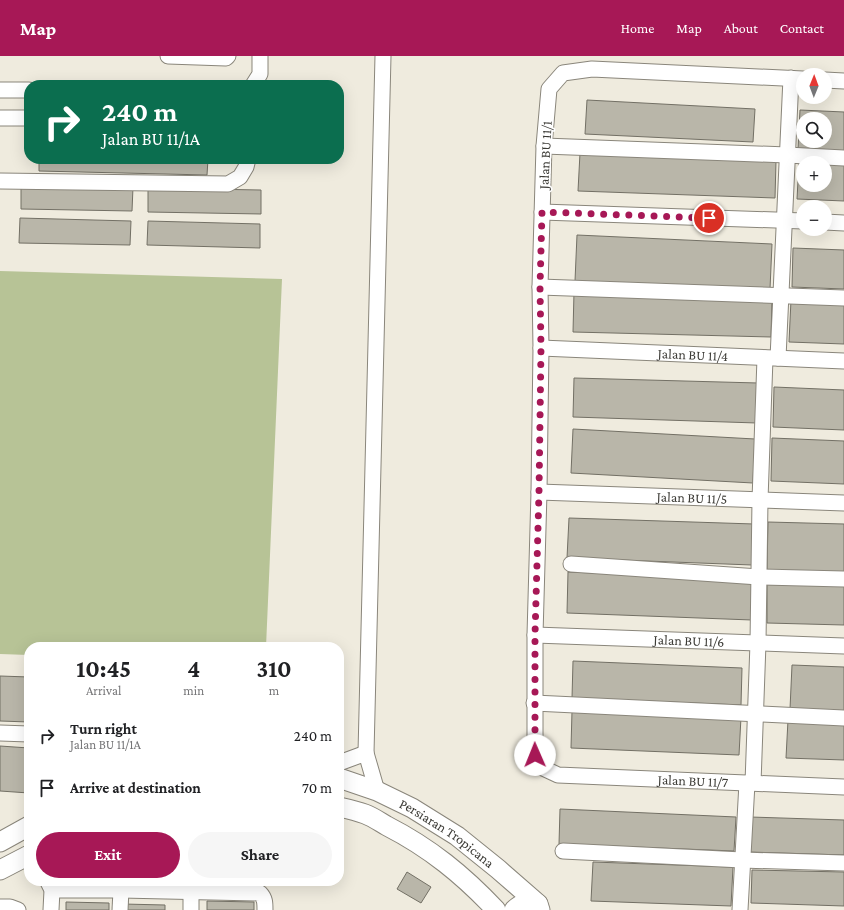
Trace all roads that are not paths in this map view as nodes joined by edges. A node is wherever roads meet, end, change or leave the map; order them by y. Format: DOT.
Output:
graph roads {
  1 [pos="168,56"];
  2 [pos="228,56"];
  3 [pos="260,56"];
  4 [pos="383,56"];
  5 [pos="796,78"];
  6 [pos="256,80"];
  7 [pos="832,80"];
  8 [pos="844,80"];
  9 [pos="796,86"];
  10 [pos="0,90"];
  11 [pos="24,90"];
  12 [pos="0,118"];
  13 [pos="24,118"];
  14 [pos="544,146"];
  15 [pos="787,155"];
  16 [pos="844,158"];
  17 [pos="247,164"];
  18 [pos="0,181"];
  19 [pos="542,212"];
  20 [pos="784,221"];
  21 [pos="796,221"];
  22 [pos="832,222"];
  23 [pos="844,223"];
  24 [pos="540,287"];
  25 [pos="781,296"];
  26 [pos="844,298"];
  27 [pos="541,348"];
  28 [pos="772,358"];
  29 [pos="844,361"];
  30 [pos="539,492"];
  31 [pos="760,500"];
  32 [pos="844,503"];
  33 [pos="571,564"];
  34 [pos="759,577"];
  35 [pos="844,579"];
  36 [pos="535,635"];
  37 [pos="758,643"];
  38 [pos="844,646"];
  39 [pos="534,703"];
  40 [pos="756,714"];
  41 [pos="844,718"];
  42 [pos="0,733"];
  43 [pos="24,734"];
  44 [pos="366,752"];
  45 [pos="344,761"];
  46 [pos="543,768"];
  47 [pos="344,780"];
  48 [pos="750,783"];
  49 [pos="844,787"];
  50 [pos="377,790"];
  51 [pos="344,808"];
  52 [pos="24,829"];
  53 [pos="0,842"];
  54 [pos="563,851"];
  55 [pos="24,858"];
  56 [pos="742,860"];
  57 [pos="844,863"];
  58 [pos="498,869"];
  59 [pos="0,870"];
  60 [pos="50,886"];
  61 [pos="120,890"];
  62 [pos="191,891"];
  63 [pos="486,904"];
  64 [pos="0,907"];
  65 [pos="539,907"];
  66 [pos="18,910"];
  67 [pos="51,910"];
  68 [pos="120,910"];
  69 [pos="191,910"];
  70 [pos="265,910"];
  71 [pos="514,910"];
  72 [pos="740,910"];
  1 -- 2 [label="street"];
  3 -- 6 [label="street"];
  4 -- 44 [label="street"];
  5 -- 14 [label="street, Jalan BU 11/1"];
  7 -- 8 [label="street"];
  9 -- 15 [label="street"];
  10 -- 11 [label="street"];
  12 -- 13 [label="street"];
  14 -- 15 [label="street"];
  14 -- 19 [label="street, Jalan BU 11/1"];
  15 -- 16 [label="street"];
  15 -- 20 [label="street"];
  17 -- 18 [label="street"];
  19 -- 20 [label="street"];
  19 -- 24 [label="street, Jalan BU 11/1"];
  20 -- 21 [label="street"];
  20 -- 25 [label="street"];
  22 -- 23 [label="street"];
  24 -- 25 [label="street"];
  24 -- 27 [label="street, Jalan BU 11/1"];
  25 -- 26 [label="street"];
  25 -- 28 [label="street"];
  27 -- 28 [label="street, Jalan BU 11/4"];
  27 -- 30 [label="street, Jalan BU 11/1"];
  28 -- 29 [label="street, Jalan BU 11/4"];
  28 -- 31 [label="street"];
  30 -- 31 [label="street, Jalan BU 11/5"];
  30 -- 36 [label="street, Jalan BU 11/1"];
  31 -- 32 [label="street, Jalan BU 11/5"];
  31 -- 34 [label="street"];
  33 -- 34 [label="street"];
  34 -- 35 [label="street"];
  34 -- 37 [label="street"];
  36 -- 37 [label="street, Jalan BU 11/6"];
  36 -- 39 [label="street, Jalan BU 11/1"];
  37 -- 38 [label="street, Jalan BU 11/6"];
  37 -- 40 [label="street"];
  39 -- 40 [label="street"];
  39 -- 46 [label="street, Jalan BU 11/1"];
  40 -- 41 [label="street"];
  40 -- 48 [label="street"];
  42 -- 43 [label="street"];
  44 -- 45 [label="street"];
  44 -- 50 [label="street"];
  46 -- 48 [label="street, Jalan BU 11/7"];
  47 -- 50 [label="main road, Persiaran Tropicana"];
  48 -- 49 [label="street, Jalan BU 11/7"];
  48 -- 56 [label="street"];
  50 -- 58 [label="main road, Persiaran Tropicana"];
  51 -- 63 [label="main road, Persiaran Tropicana"];
  52 -- 53 [label="main road"];
  54 -- 56 [label="street"];
  55 -- 59 [label="main road"];
  56 -- 57 [label="street"];
  56 -- 72 [label="street"];
  58 -- 63 [label="main road"];
  58 -- 65 [label="main road, Persiaran Tropicana"];
  60 -- 61 [label="street"];
  60 -- 67 [label="street"];
  61 -- 62 [label="street"];
  61 -- 68 [label="street"];
  62 -- 69 [label="street"];
  62 -- 70 [label="street"];
  64 -- 66 [label="street"];
  65 -- 71 [label="main road"];
}
